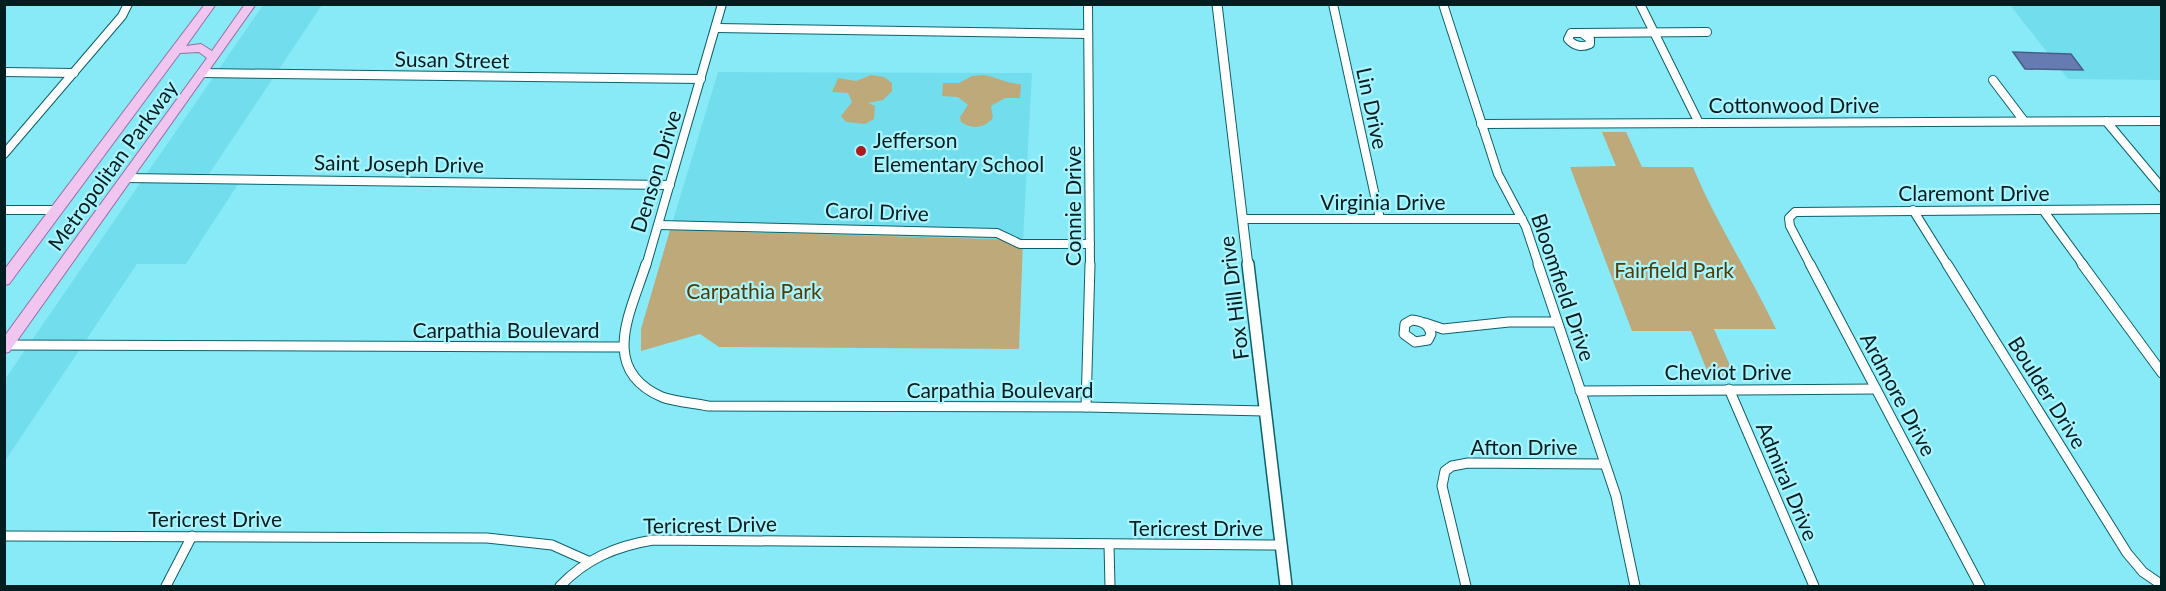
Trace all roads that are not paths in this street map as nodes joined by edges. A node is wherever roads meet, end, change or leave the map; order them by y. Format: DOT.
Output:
graph roads {
  1 [pos="128,4"];
  2 [pos="211,4"];
  3 [pos="251,4"];
  4 [pos="722,4"];
  5 [pos="1088,4"];
  6 [pos="1217,4"];
  7 [pos="1333,4"];
  8 [pos="1443,4"];
  9 [pos="1640,4"];
  10 [pos="717,28"];
  11 [pos="1654,32"];
  12 [pos="1707,32"];
  13 [pos="1578,33"];
  14 [pos="1088,34"];
  15 [pos="1597,34"];
  16 [pos="1590,44"];
  17 [pos="177,50"];
  18 [pos="213,57"];
  19 [pos="4,72"];
  20 [pos="74,73"];
  21 [pos="202,73"];
  22 [pos="701,79"];
  23 [pos="1993,80"];
  24 [pos="2024,121"];
  25 [pos="2106,121"];
  26 [pos="2162,121"];
  27 [pos="1699,123"];
  28 [pos="1481,124"];
  29 [pos="4,154"];
  30 [pos="126,178"];
  31 [pos="670,185"];
  32 [pos="2162,188"];
  33 [pos="2162,209"];
  34 [pos="4,210"];
  35 [pos="57,210"];
  36 [pos="1913,210"];
  37 [pos="2043,210"];
  38 [pos="1789,218"];
  39 [pos="1243,219"];
  40 [pos="1380,219"];
  41 [pos="1522,219"];
  42 [pos="659,225"];
  43 [pos="1090,244"];
  44 [pos="4,280"];
  45 [pos="1557,322"];
  46 [pos="1425,324"];
  47 [pos="1443,329"];
  48 [pos="1430,337"];
  49 [pos="5,346"];
  50 [pos="622,347"];
  51 [pos="2162,373"];
  52 [pos="1876,388"];
  53 [pos="1729,389"];
  54 [pos="1580,390"];
  55 [pos="1086,407"];
  56 [pos="1266,411"];
  57 [pos="1604,464"];
  58 [pos="4,536"];
  59 [pos="192,536"];
  60 [pos="1108,545"];
  61 [pos="1280,545"];
  62 [pos="588,561"];
  63 [pos="2162,585"];
  64 [pos="166,586"];
  65 [pos="560,586"];
  66 [pos="1110,586"];
  67 [pos="1286,586"];
  68 [pos="1466,586"];
  69 [pos="1635,586"];
  70 [pos="1814,586"];
  71 [pos="1980,586"];
  1 -- 20 [label="street"];
  2 -- 17 [label="main road, Metropolitan Parkway"];
  3 -- 18 [label="main road, Metropolitan Parkway"];
  4 -- 10 [label="street, Denson Drive"];
  5 -- 14 [label="street, Connie Drive"];
  6 -- 39 [label="street, Fox Hill Drive"];
  7 -- 40 [label="street, Lin Drive"];
  8 -- 28 [label="street, Bloomfield Drive"];
  9 -- 11 [label="street"];
  10 -- 14 [label="street"];
  10 -- 22 [label="street, Denson Drive"];
  11 -- 12 [label="street"];
  11 -- 15 [label="street"];
  11 -- 27 [label="street"];
  13 -- 15 [label="street"];
  13 -- 16 [label="street"];
  13 -- 16 [label="street"];
  14 -- 43 [label="street, Connie Drive"];
  15 -- 16 [label="street"];
  17 -- 18 [label="main road"];
  17 -- 35 [label="main road, Metropolitan Parkway"];
  18 -- 21 [label="main road, Metropolitan Parkway"];
  19 -- 20 [label="street"];
  20 -- 29 [label="street"];
  21 -- 22 [label="street, Susan Street"];
  21 -- 30 [label="main road, Metropolitan Parkway"];
  22 -- 31 [label="street, Denson Drive"];
  23 -- 24 [label="street"];
  24 -- 25 [label="street, Cottonwood Drive"];
  24 -- 27 [label="street, Cottonwood Drive"];
  25 -- 26 [label="street, Cottonwood Drive"];
  25 -- 32 [label="street"];
  27 -- 28 [label="street, Cottonwood Drive"];
  28 -- 41 [label="street, Bloomfield Drive"];
  30 -- 31 [label="street, Saint Joseph Drive"];
  30 -- 49 [label="main road, Metropolitan Parkway"];
  31 -- 42 [label="street, Denson Drive"];
  33 -- 37 [label="street, Claremont Drive"];
  34 -- 35 [label="street"];
  35 -- 44 [label="main road, Metropolitan Parkway"];
  36 -- 37 [label="street, Claremont Drive"];
  36 -- 38 [label="street, Claremont Drive"];
  36 -- 63 [label="street, Boulder Drive"];
  37 -- 51 [label="street"];
  38 -- 52 [label="street, Ardmore Drive"];
  39 -- 40 [label="street, Virginia Drive"];
  39 -- 56 [label="street, Fox Hill Drive"];
  40 -- 41 [label="street, Virginia Drive"];
  41 -- 45 [label="street, Bloomfield Drive"];
  42 -- 43 [label="street, Carol Drive"];
  42 -- 50 [label="street, Denson Drive"];
  43 -- 55 [label="street, Connie Drive"];
  45 -- 47 [label="street"];
  45 -- 54 [label="street, Bloomfield Drive"];
  46 -- 47 [label="street"];
  46 -- 48 [label="street"];
  46 -- 48 [label="street"];
  47 -- 48 [label="street"];
  49 -- 50 [label="street, Carpathia Boulevard"];
  50 -- 55 [label="street, Carpathia Boulevard"];
  52 -- 53 [label="street, Cheviot Drive"];
  52 -- 71 [label="street, Ardmore Drive"];
  53 -- 54 [label="street, Cheviot Drive"];
  53 -- 70 [label="street, Admiral Drive"];
  54 -- 57 [label="street, Bloomfield Drive"];
  55 -- 56 [label="street, Carpathia Boulevard"];
  56 -- 61 [label="street, Fox Hill Drive"];
  57 -- 68 [label="street, Afton Drive"];
  57 -- 69 [label="street, Bloomfield Drive"];
  58 -- 59 [label="street, Tericrest Drive"];
  59 -- 62 [label="street, Tericrest Drive"];
  59 -- 64 [label="street"];
  60 -- 61 [label="street, Tericrest Drive"];
  60 -- 62 [label="street, Tericrest Drive"];
  60 -- 66 [label="street"];
  61 -- 67 [label="street, Fox Hill Drive"];
  62 -- 65 [label="street"];
}
